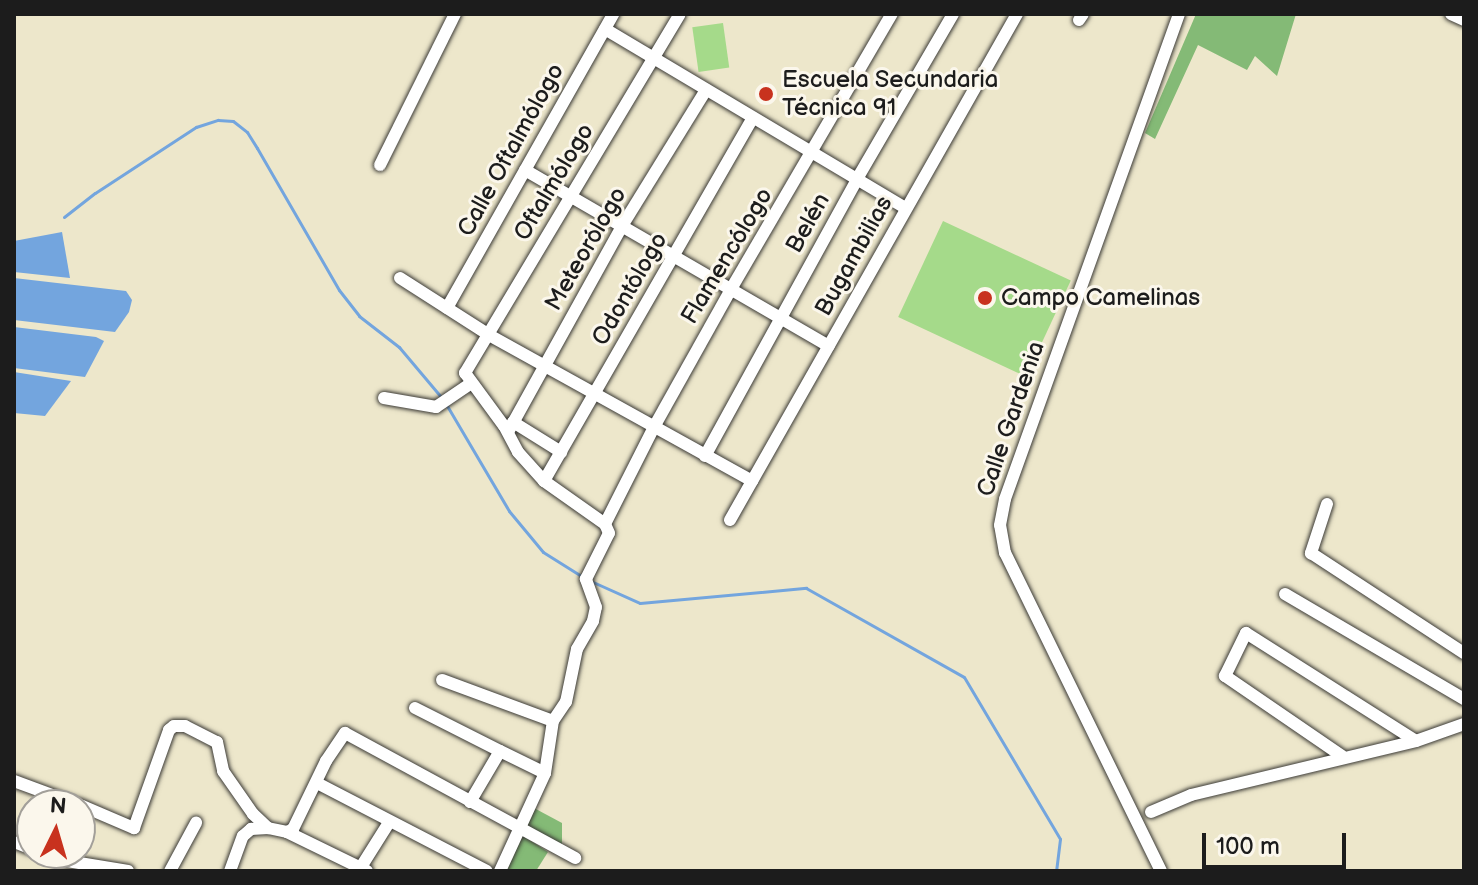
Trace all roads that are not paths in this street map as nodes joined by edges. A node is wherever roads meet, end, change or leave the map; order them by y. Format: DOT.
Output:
graph roads {
  1 [pos="455,14"];
  2 [pos="613,14"];
  3 [pos="680,14"];
  4 [pos="892,14"];
  5 [pos="953,14"];
  6 [pos="1017,14"];
  7 [pos="1179,14"];
  8 [pos="1451,14"];
  9 [pos="1464,20"];
  10 [pos="605,29"];
  11 [pos="653,58"];
  12 [pos="706,90"];
  13 [pos="753,118"];
  14 [pos="813,154"];
  15 [pos="380,165"];
  16 [pos="525,170"];
  17 [pos="857,179"];
  18 [pos="571,197"];
  19 [pos="905,208"];
  20 [pos="622,226"];
  21 [pos="674,256"];
  22 [pos="400,278"];
  23 [pos="731,289"];
  24 [pos="447,308"];
  25 [pos="781,318"];
  26 [pos="489,335"];
  27 [pos="829,346"];
  28 [pos="544,367"];
  29 [pos="468,378"];
  30 [pos="595,395"];
  31 [pos="384,398"];
  32 [pos="511,427"];
  33 [pos="654,427"];
  34 [pos="561,452"];
  35 [pos="705,456"];
  36 [pos="544,481"];
  37 [pos="752,481"];
  38 [pos="1327,504"];
  39 [pos="730,520"];
  40 [pos="605,524"];
  41 [pos="1285,594"];
  42 [pos="1464,653"];
  43 [pos="442,680"];
  44 [pos="1464,699"];
  45 [pos="415,708"];
  46 [pos="553,721"];
  47 [pos="1464,724"];
  48 [pos="1416,741"];
  49 [pos="500,751"];
  50 [pos="1342,756"];
  51 [pos="545,773"];
  52 [pos="14,781"];
  53 [pos="317,783"];
  54 [pos="36,789"];
  55 [pos="470,802"];
  56 [pos="96,812"];
  57 [pos="1151,812"];
  58 [pos="390,821"];
  59 [pos="196,823"];
  60 [pos="268,828"];
  61 [pos="520,829"];
  62 [pos="287,832"];
  63 [pos="575,858"];
  64 [pos="96,866"];
  65 [pos="364,869"];
  66 [pos="128,871"];
  67 [pos="170,871"];
  68 [pos="230,871"];
  69 [pos="487,871"];
  70 [pos="500,871"];
  71 [pos="1161,871"];
  1 -- 15 [label="street"];
  2 -- 10 [label="street, Calle Oftalmólogo"];
  3 -- 11 [label="street, Oftalmólogo"];
  4 -- 14 [label="street, Flamencólogo"];
  5 -- 17 [label="street, Belén"];
  6 -- 19 [label="street, Bugambilias"];
  7 -- 71 [label="street, Calle Gardenia"];
  8 -- 9 [label="street"];
  10 -- 11 [label="street"];
  10 -- 16 [label="street, Calle Oftalmólogo"];
  11 -- 12 [label="street"];
  11 -- 18 [label="street, Oftalmólogo"];
  12 -- 13 [label="street"];
  12 -- 20 [label="street, Meteorólogo"];
  13 -- 14 [label="street"];
  13 -- 21 [label="street, Odontólogo"];
  14 -- 17 [label="street"];
  14 -- 23 [label="street, Flamencólogo"];
  16 -- 18 [label="street"];
  16 -- 24 [label="street, Calle Oftalmólogo"];
  17 -- 19 [label="street"];
  17 -- 25 [label="street, Belén"];
  18 -- 20 [label="street"];
  18 -- 26 [label="street, Oftalmólogo"];
  19 -- 27 [label="street, Bugambilias"];
  20 -- 21 [label="street"];
  20 -- 28 [label="street, Meteorólogo"];
  21 -- 23 [label="street"];
  21 -- 30 [label="street, Odontólogo"];
  22 -- 24 [label="street"];
  23 -- 25 [label="street"];
  23 -- 33 [label="street, Flamencólogo"];
  24 -- 26 [label="street"];
  25 -- 27 [label="street"];
  25 -- 35 [label="street, Belén"];
  26 -- 28 [label="street"];
  26 -- 29 [label="street, Oftalmólogo"];
  27 -- 37 [label="street, Bugambilias"];
  28 -- 30 [label="street"];
  28 -- 32 [label="street, Meteorólogo"];
  29 -- 31 [label="street"];
  29 -- 32 [label="street"];
  30 -- 33 [label="street"];
  30 -- 34 [label="street, Odontólogo"];
  32 -- 34 [label="street"];
  32 -- 36 [label="street"];
  33 -- 35 [label="street"];
  33 -- 40 [label="street, Flamencólogo"];
  34 -- 36 [label="street, Odontólogo"];
  35 -- 37 [label="street"];
  36 -- 40 [label="street"];
  37 -- 39 [label="street, Bugambilias"];
  38 -- 42 [label="street"];
  40 -- 46 [label="street, Flamencólogo"];
  41 -- 44 [label="street"];
  43 -- 46 [label="street"];
  45 -- 49 [label="street"];
  46 -- 51 [label="street, Flamencólogo"];
  47 -- 48 [label="street"];
  48 -- 50 [label="street"];
  48 -- 50 [label="street"];
  49 -- 51 [label="street"];
  49 -- 55 [label="street"];
  50 -- 57 [label="street"];
  51 -- 61 [label="street, Flamencólogo"];
  52 -- 54 [label="street"];
  53 -- 55 [label="street"];
  53 -- 58 [label="street"];
  53 -- 62 [label="street"];
  55 -- 61 [label="street"];
  56 -- 60 [label="street"];
  58 -- 65 [label="street"];
  58 -- 69 [label="street"];
  59 -- 67 [label="street"];
  60 -- 62 [label="street"];
  60 -- 68 [label="street"];
  61 -- 63 [label="street"];
  61 -- 70 [label="street, Flamencólogo"];
  62 -- 65 [label="street"];
  64 -- 66 [label="street"];
}
